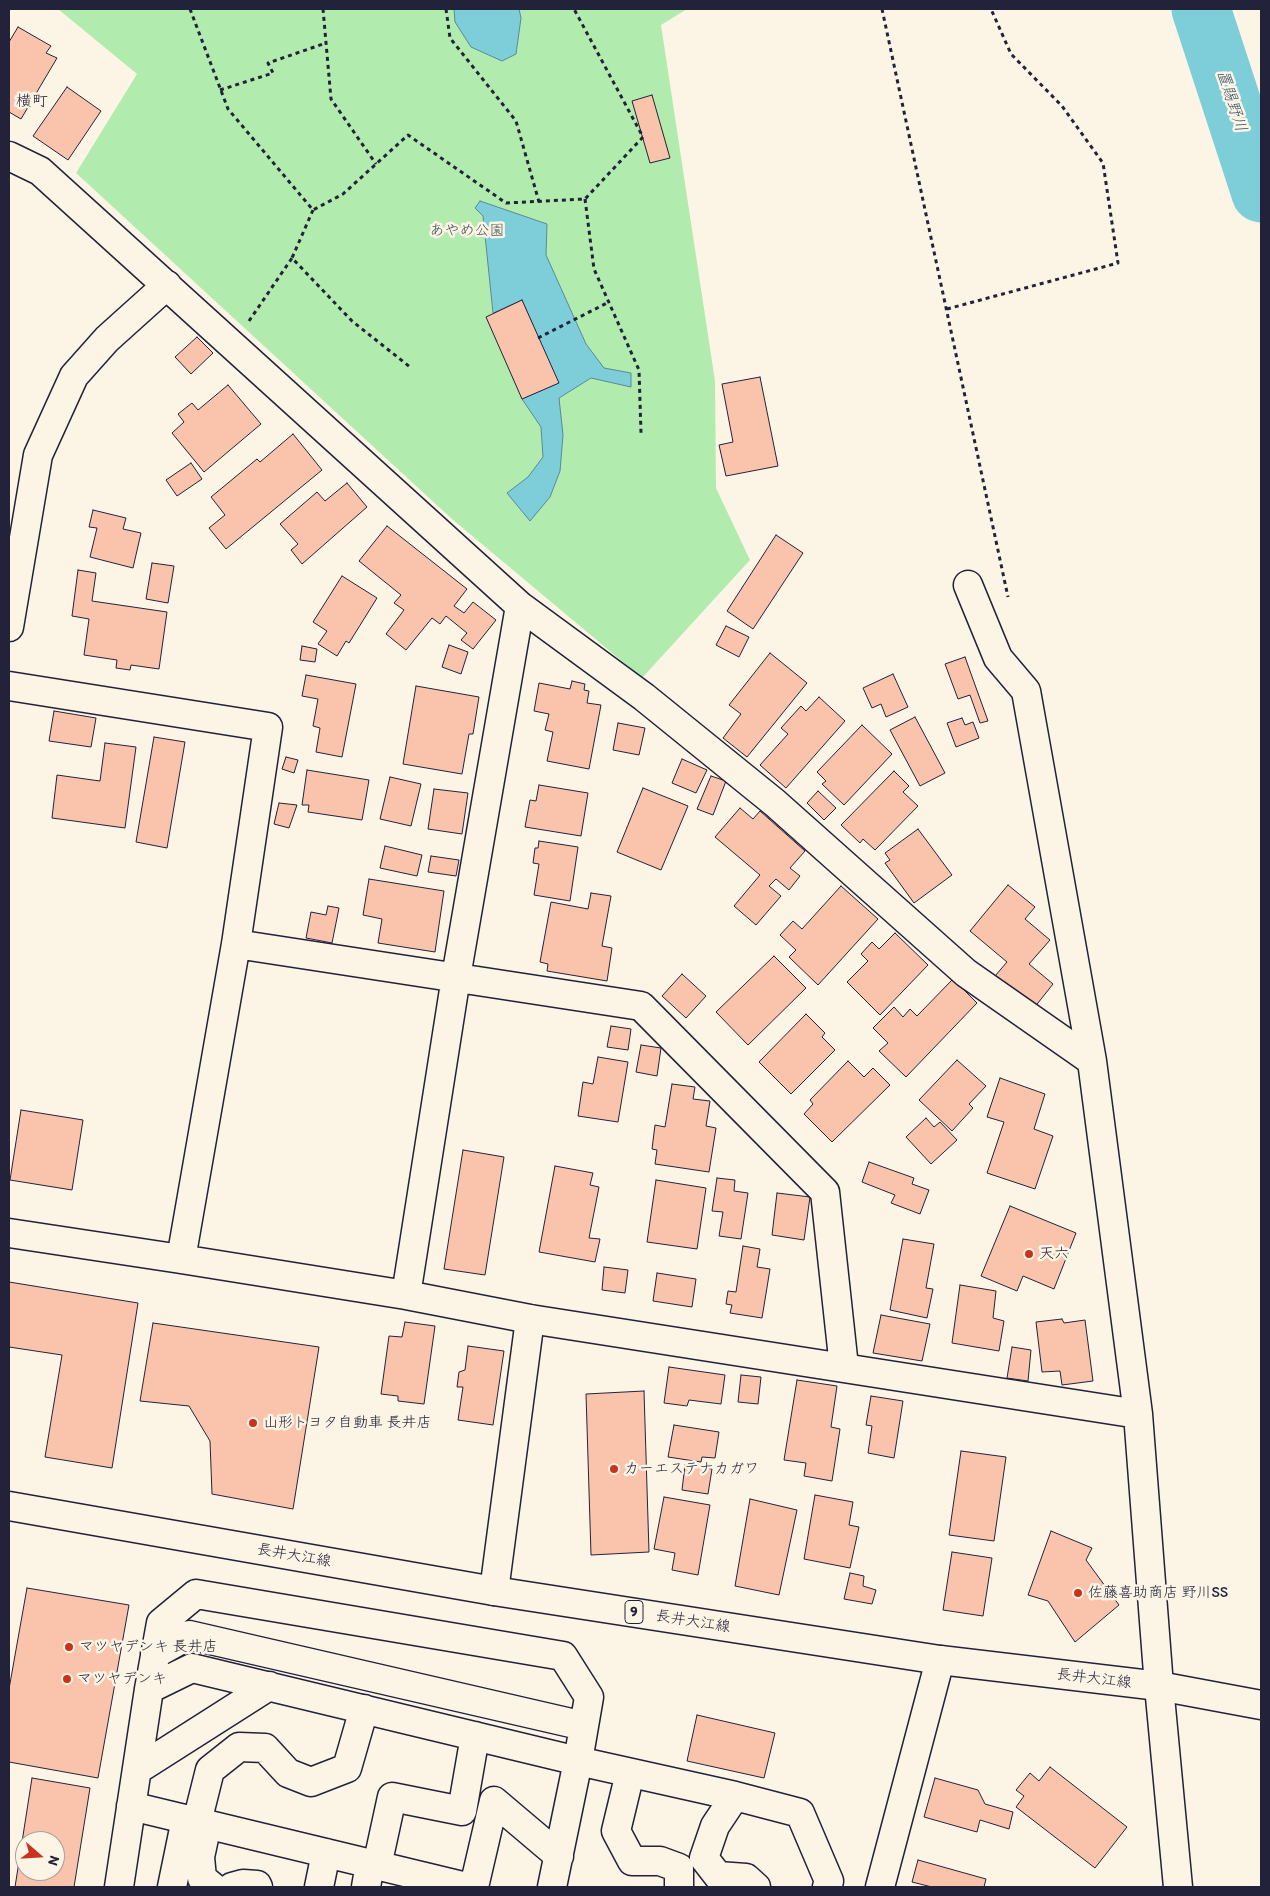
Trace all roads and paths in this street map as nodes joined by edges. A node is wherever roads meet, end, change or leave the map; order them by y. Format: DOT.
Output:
graph roads {
  1 [pos="190,9"];
  2 [pos="323,9"];
  3 [pos="446,9"];
  4 [pos="574,9"];
  5 [pos="882,9"];
  6 [pos="991,9"];
  7 [pos="326,43"];
  8 [pos="220,90"];
  9 [pos="9,156"];
  10 [pos="376,164"];
  11 [pos="585,199"];
  12 [pos="539,202"];
  13 [pos="313,210"];
  14 [pos="292,258"];
  15 [pos="167,286"];
  16 [pos="609,302"];
  17 [pos="947,309"];
  18 [pos="538,338"];
  19 [pos="233,346"];
  20 [pos="410,367"];
  21 [pos="641,433"];
  22 [pos="968,585"];
  23 [pos="520,606"];
  24 [pos="1010,606"];
  25 [pos="9,627"];
  26 [pos="9,686"];
  27 [pos="236,944"];
  28 [pos="456,977"];
  29 [pos="1092,1061"];
  30 [pos="9,1233"];
  31 [pos="181,1259"];
  32 [pos="406,1295"];
  33 [pos="530,1319"];
  34 [pos="844,1367"];
  35 [pos="1138,1414"];
  36 [pos="9,1506"];
  37 [pos="494,1590"];
  38 [pos="155,1654"];
  39 [pos="940,1660"];
  40 [pos="269,1686"];
  41 [pos="1160,1686"];
  42 [pos="149,1689"];
  43 [pos="1261,1705"];
  44 [pos="364,1709"];
  45 [pos="584,1726"];
  46 [pos="475,1736"];
  47 [pos="578,1761"];
  48 [pos="137,1770"];
  49 [pos="630,1773"];
  50 [pos="735,1796"];
  51 [pos="132,1806"];
  52 [pos="197,1822"];
  53 [pos="326,1853"];
  54 [pos="559,1856"];
  55 [pos="371,1872"];
  56 [pos="119,1887"];
  57 [pos="172,1887"];
  58 [pos="213,1887"];
  59 [pos="232,1887"];
  60 [pos="258,1887"];
  61 [pos="319,1887"];
  62 [pos="466,1887"];
  63 [pos="474,1887"];
  64 [pos="552,1887"];
  65 [pos="679,1887"];
  66 [pos="756,1887"];
  67 [pos="827,1887"];
  68 [pos="880,1887"];
  69 [pos="1178,1887"];
  1 -- 8 [label="path"];
  2 -- 7 [label="path"];
  3 -- 12 [label="path"];
  4 -- 11 [label="path"];
  5 -- 17 [label="path"];
  6 -- 17 [label="path"];
  7 -- 8 [label="path"];
  7 -- 10 [label="path"];
  8 -- 13 [label="path"];
  9 -- 15 [label="street"];
  10 -- 12 [label="path"];
  10 -- 13 [label="path"];
  11 -- 12 [label="path"];
  11 -- 16 [label="path"];
  13 -- 14 [label="path"];
  14 -- 19 [label="path"];
  14 -- 20 [label="path"];
  15 -- 19 [label="street"];
  15 -- 25 [label="street"];
  16 -- 18 [label="path"];
  16 -- 21 [label="path"];
  17 -- 24 [label="path"];
  19 -- 23 [label="street"];
  22 -- 29 [label="street"];
  23 -- 28 [label="street"];
  23 -- 29 [label="street"];
  26 -- 27 [label="street"];
  27 -- 28 [label="street"];
  27 -- 31 [label="street"];
  28 -- 32 [label="street"];
  28 -- 34 [label="street"];
  29 -- 35 [label="street"];
  30 -- 31 [label="street"];
  31 -- 32 [label="street"];
  32 -- 33 [label="street"];
  33 -- 34 [label="street"];
  33 -- 37 [label="street"];
  34 -- 35 [label="street"];
  35 -- 41 [label="street"];
  36 -- 37 [label="street, 長井大江線 / 9"];
  37 -- 39 [label="street, 長井大江線 / 9"];
  38 -- 42 [label="street"];
  38 -- 45 [label="street"];
  38 -- 45 [label="street"];
  39 -- 41 [label="street, 長井大江線 / 9"];
  39 -- 68 [label="street"];
  40 -- 42 [label="street"];
  40 -- 44 [label="street"];
  40 -- 48 [label="street"];
  41 -- 43 [label="street, 長井大江線 / 9"];
  41 -- 69 [label="street"];
  42 -- 48 [label="street"];
  44 -- 46 [label="street"];
  44 -- 52 [label="street"];
  45 -- 47 [label="street"];
  46 -- 47 [label="street"];
  46 -- 55 [label="street"];
  47 -- 49 [label="street"];
  47 -- 54 [label="street"];
  48 -- 51 [label="street"];
  49 -- 50 [label="street"];
  49 -- 65 [label="street"];
  50 -- 66 [label="street"];
  50 -- 67 [label="street"];
  51 -- 52 [label="street"];
  51 -- 56 [label="street"];
  52 -- 53 [label="street"];
  52 -- 57 [label="street"];
  52 -- 58 [label="street"];
  53 -- 55 [label="street"];
  53 -- 61 [label="street"];
  54 -- 63 [label="street"];
  54 -- 64 [label="street"];
  55 -- 62 [label="street"];
  59 -- 60 [label="street"];
}
